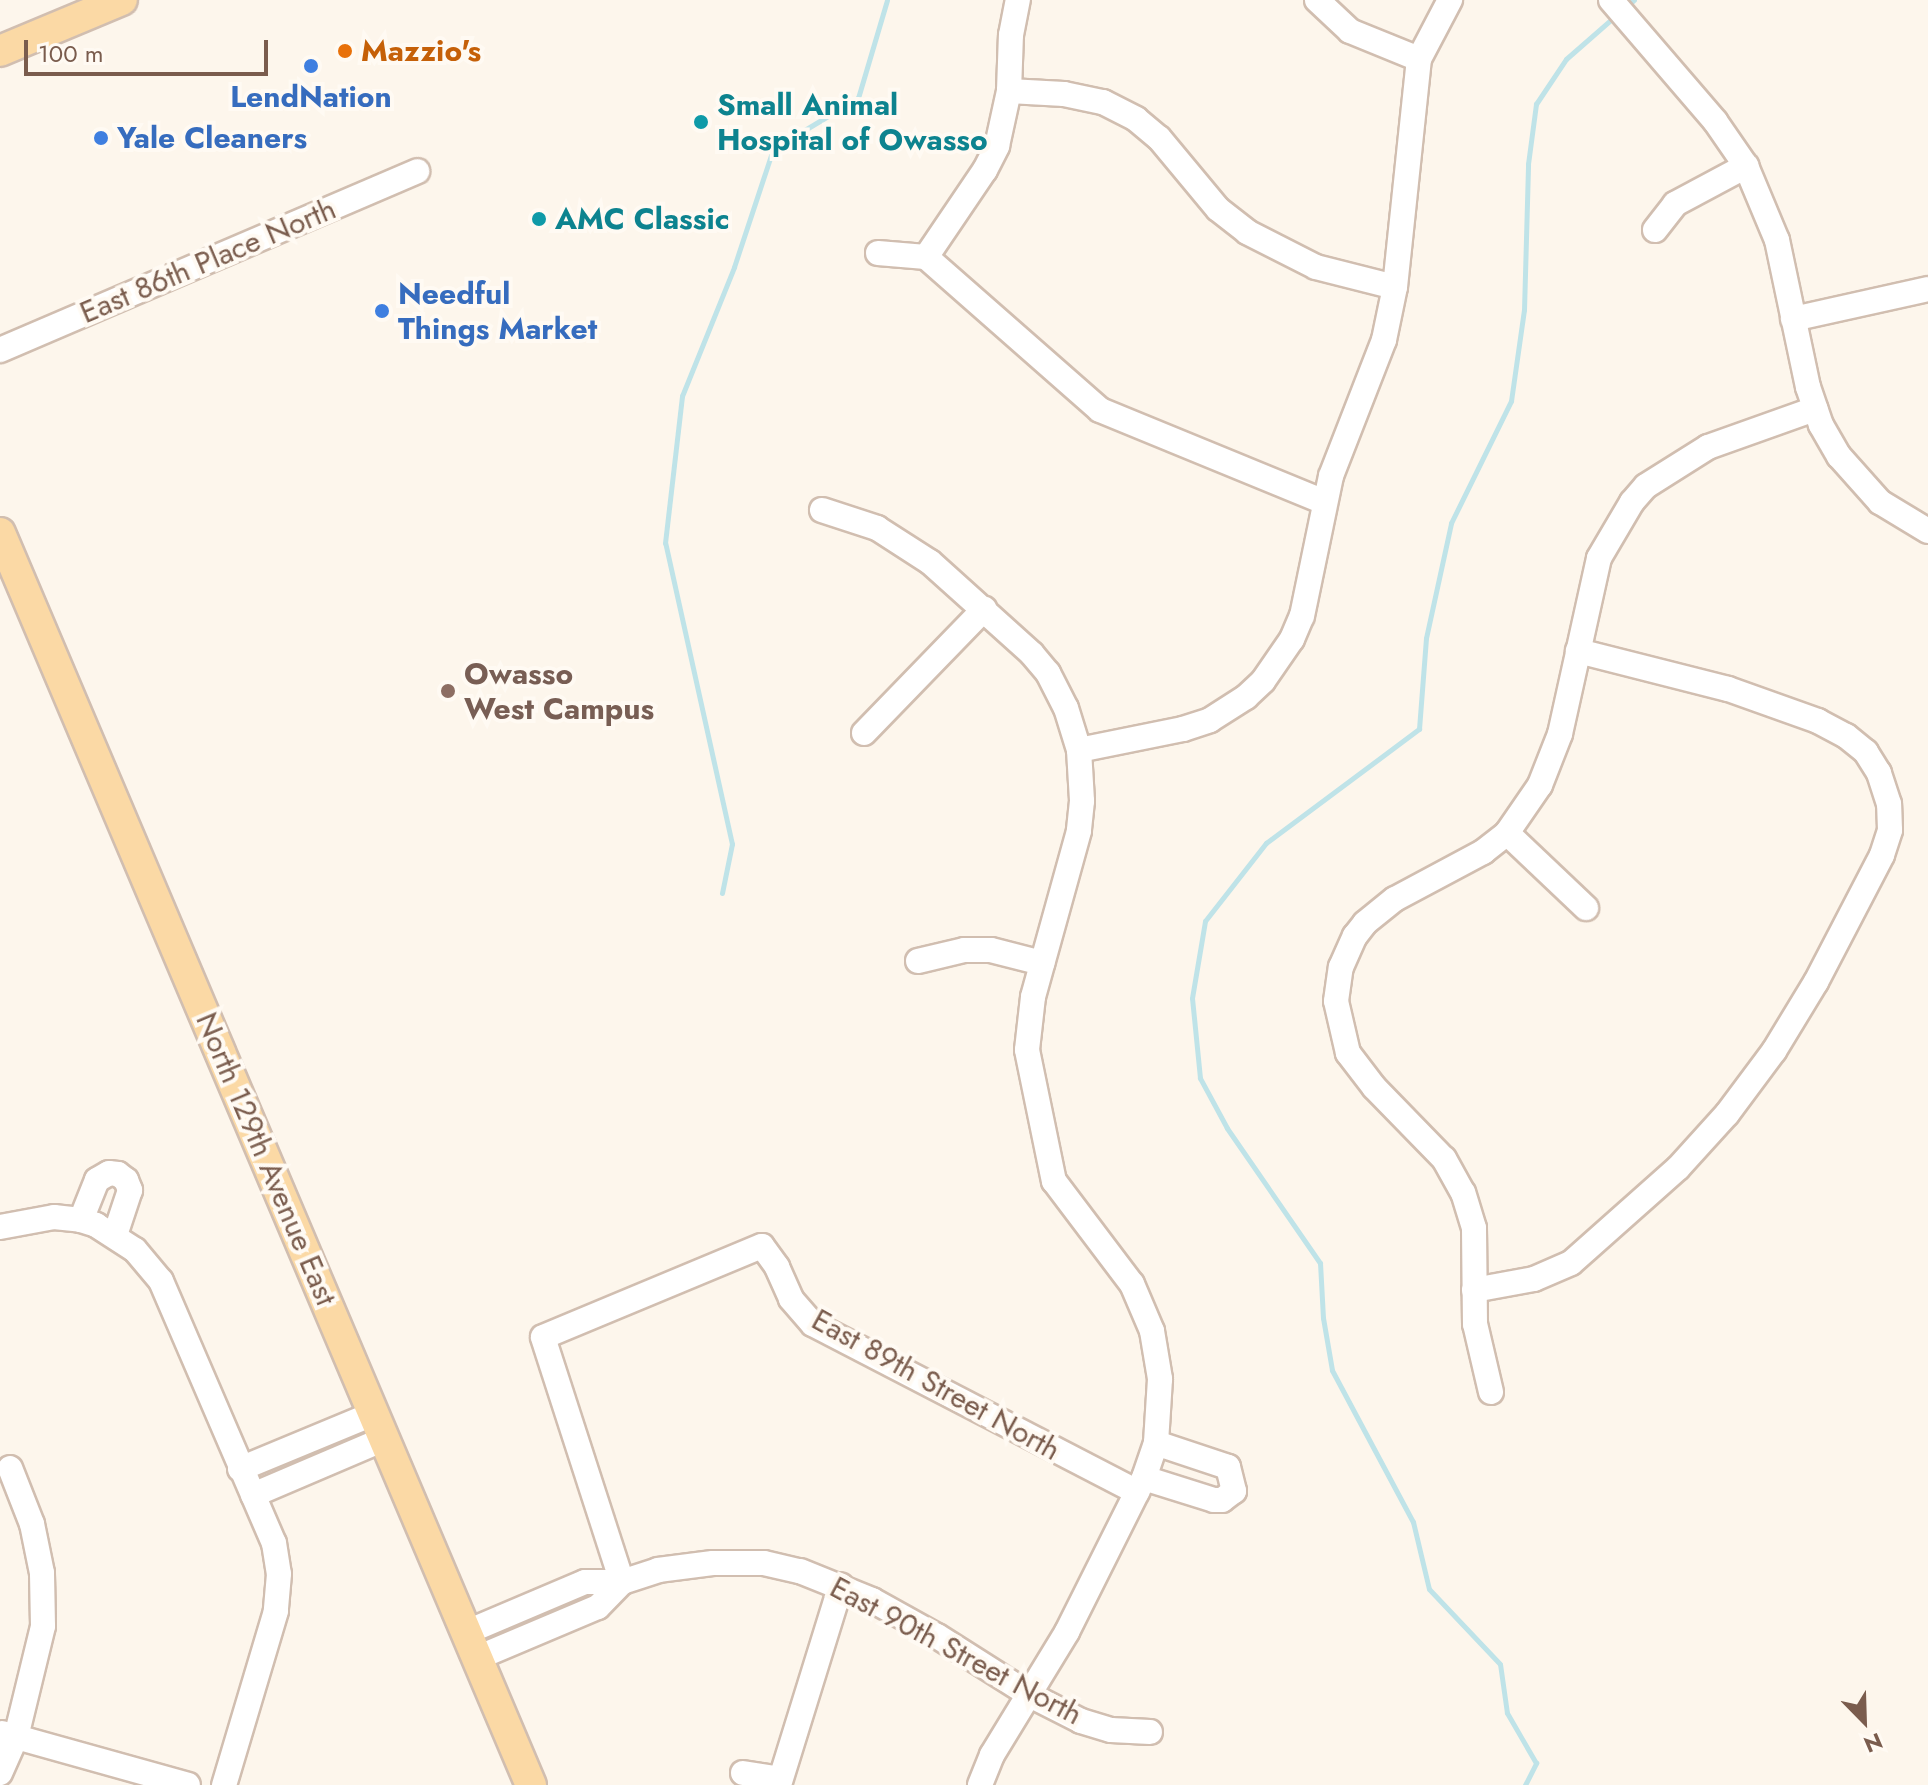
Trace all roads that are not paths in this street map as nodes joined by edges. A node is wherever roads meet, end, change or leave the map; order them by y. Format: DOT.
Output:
graph roads {
  1 [pos="122,0"];
  2 [pos="1018,0"];
  3 [pos="1317,0"];
  4 [pos="1450,0"];
  5 [pos="1612,0"];
  6 [pos="0,51"];
  7 [pos="1419,59"];
  8 [pos="1009,91"];
  9 [pos="1746,166"];
  10 [pos="417,171"];
  11 [pos="1655,230"];
  12 [pos="878,253"];
  13 [pos="926,257"];
  14 [pos="1395,287"];
  15 [pos="1928,289"];
  16 [pos="1793,319"];
  17 [pos="0,350"];
  18 [pos="1815,409"];
  19 [pos="1324,502"];
  20 [pos="822,510"];
  21 [pos="1928,531"];
  22 [pos="0,533"];
  23 [pos="984,609"];
  24 [pos="1578,651"];
  25 [pos="864,733"];
  26 [pos="1079,750"];
  27 [pos="1507,833"];
  28 [pos="1586,908"];
  29 [pos="918,961"];
  30 [pos="1042,963"];
  31 [pos="0,1227"];
  32 [pos="1474,1290"];
  33 [pos="1491,1392"];
  34 [pos="378,1426"];
  35 [pos="1156,1443"];
  36 [pos="10,1468"];
  37 [pos="240,1469"];
  38 [pos="1140,1485"];
  39 [pos="253,1495"];
  40 [pos="622,1582"];
  41 [pos="841,1585"];
  42 [pos="472,1645"];
  43 [pos="1030,1695"];
  44 [pos="1150,1732"];
  45 [pos="8,1734"];
  46 [pos="0,1773"];
  47 [pos="743,1773"];
  48 [pos="779,1782"];
  49 [pos="188,1785"];
  50 [pos="224,1785"];
  51 [pos="531,1785"];
  52 [pos="980,1785"];
  1 -- 6 [label="main road"];
  2 -- 8 [label="street"];
  3 -- 7 [label="street"];
  4 -- 7 [label="street"];
  5 -- 9 [label="street"];
  7 -- 14 [label="street"];
  8 -- 13 [label="street"];
  8 -- 14 [label="street"];
  9 -- 11 [label="street"];
  9 -- 16 [label="street"];
  10 -- 17 [label="street, East 86th Place North"];
  12 -- 13 [label="street"];
  13 -- 19 [label="street"];
  14 -- 19 [label="street"];
  15 -- 16 [label="street"];
  16 -- 18 [label="street"];
  18 -- 21 [label="street"];
  18 -- 24 [label="street"];
  19 -- 26 [label="street"];
  20 -- 23 [label="street"];
  22 -- 34 [label="main road, North 129th Avenue East"];
  23 -- 25 [label="street"];
  23 -- 26 [label="street"];
  24 -- 27 [label="street"];
  24 -- 32 [label="street"];
  26 -- 30 [label="street"];
  27 -- 28 [label="street"];
  27 -- 32 [label="street"];
  29 -- 30 [label="street"];
  30 -- 35 [label="street"];
  31 -- 37 [label="street"];
  32 -- 33 [label="street"];
  34 -- 37 [label="street"];
  34 -- 39 [label="street"];
  34 -- 42 [label="main road, North 129th Avenue East"];
  35 -- 38 [label="street"];
  35 -- 38 [label="street"];
  36 -- 45 [label="street"];
  37 -- 39 [label="street"];
  38 -- 40 [label="street, East 89th Street North"];
  38 -- 43 [label="street"];
  39 -- 50 [label="street"];
  40 -- 41 [label="street, East 90th Street North"];
  40 -- 42 [label="street, East 90th Street North"];
  41 -- 43 [label="street, East 90th Street North"];
  41 -- 48 [label="street"];
  42 -- 51 [label="main road, North 129th Avenue East"];
  43 -- 44 [label="street, East 90th Street North"];
  43 -- 52 [label="street"];
  45 -- 46 [label="street"];
  45 -- 49 [label="street"];
  47 -- 48 [label="street"];
}
